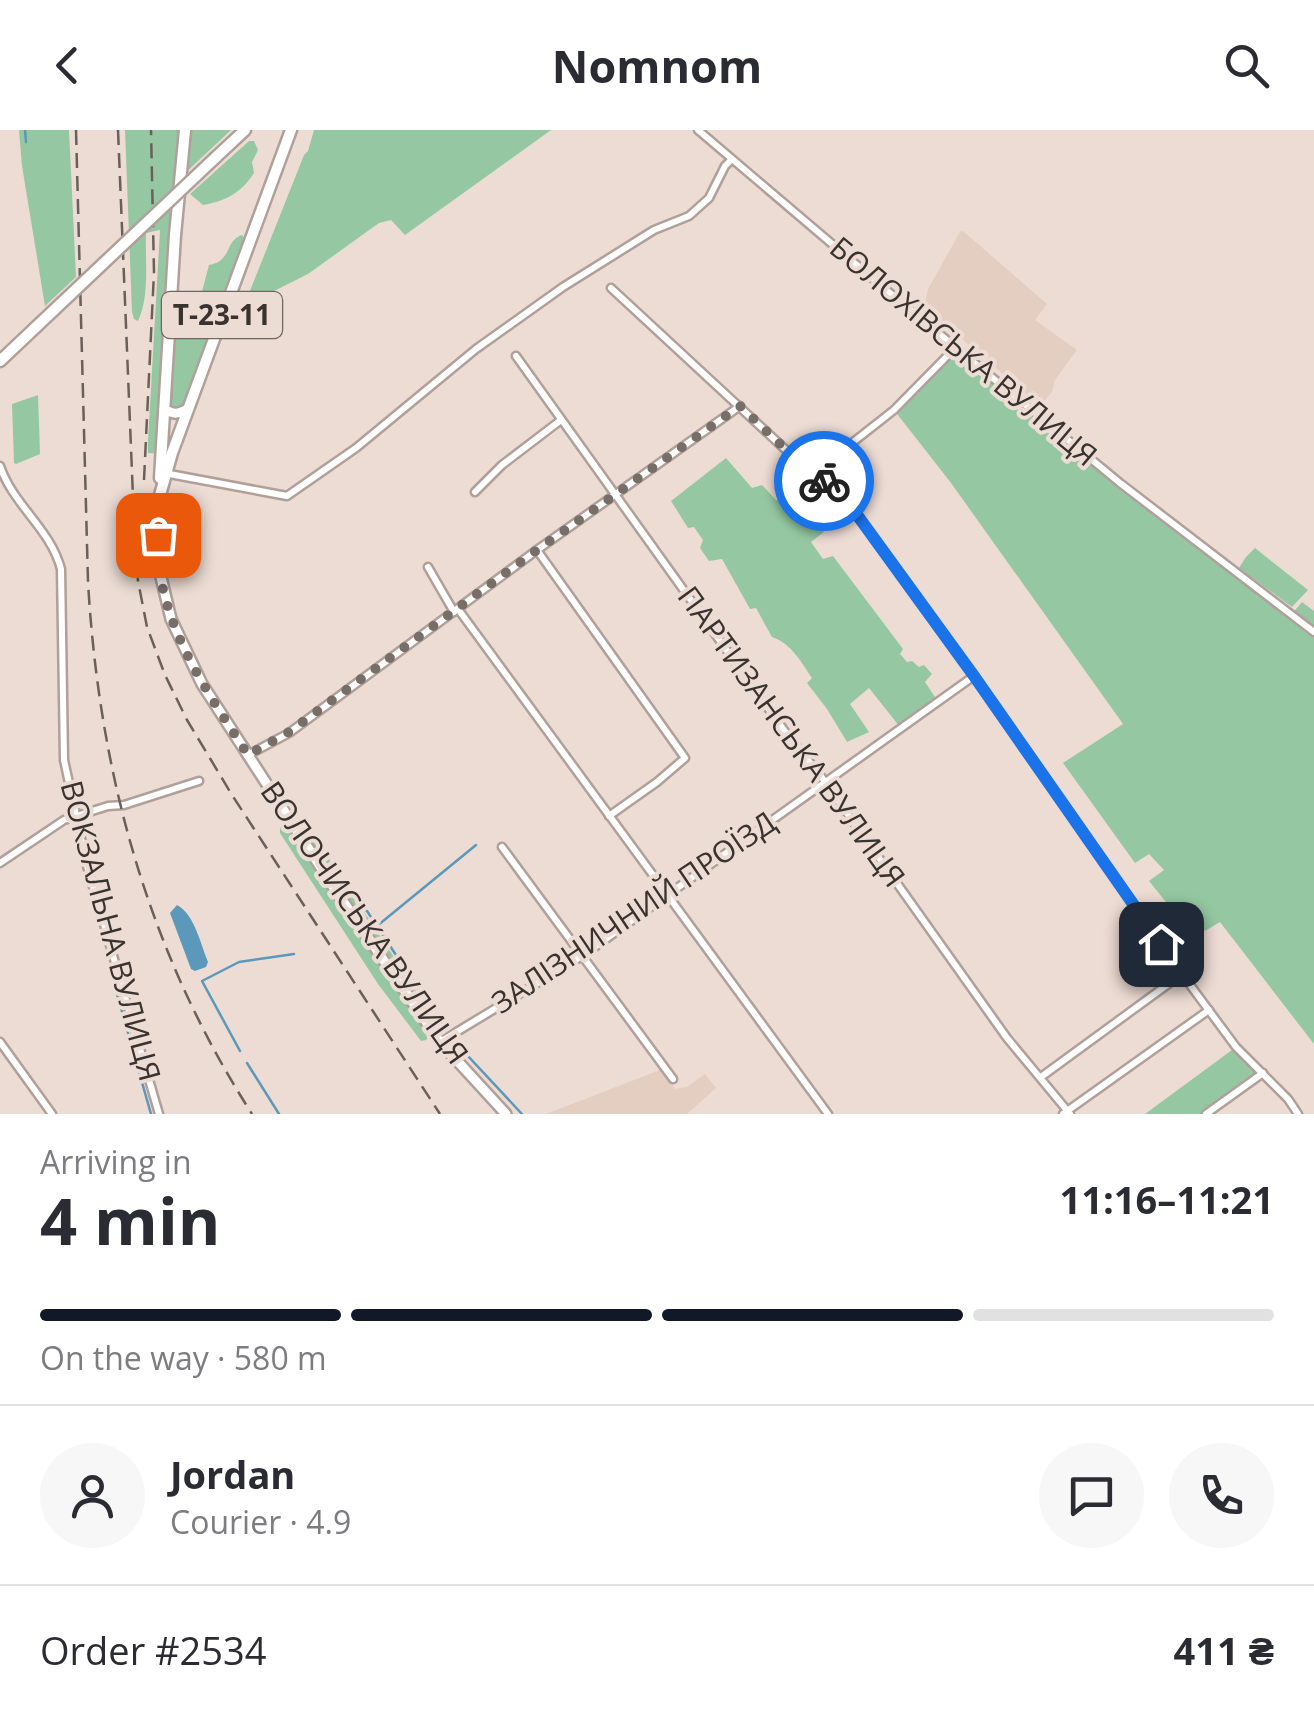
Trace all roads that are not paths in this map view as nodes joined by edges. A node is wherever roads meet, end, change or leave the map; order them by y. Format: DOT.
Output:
graph roads {
  1 [pos="185,130"];
  2 [pos="278,130"];
  3 [pos="291,130"];
  4 [pos="698,130"];
  5 [pos="246,131"];
  6 [pos="731,160"];
  7 [pos="280,161"];
  8 [pos="611,288"];
  9 [pos="956,347"];
  10 [pos="516,356"];
  11 [pos="0,361"];
  12 [pos="740,406"];
  13 [pos="164,409"];
  14 [pos="188,409"];
  15 [pos="561,420"];
  16 [pos="0,466"];
  17 [pos="815,472"];
  18 [pos="163,473"];
  19 [pos="476,492"];
  20 [pos="616,494"];
  21 [pos="158,502"];
  22 [pos="537,550"];
  23 [pos="428,567"];
  24 [pos="456,611"];
  25 [pos="1314,632"];
  26 [pos="974,676"];
  27 [pos="248,755"];
  28 [pos="199,781"];
  29 [pos="824,781"];
  30 [pos="76,816"];
  31 [pos="609,816"];
  32 [pos="502,848"];
  33 [pos="0,863"];
  34 [pos="668,896"];
  35 [pos="582,956"];
  36 [pos="1182,974"];
  37 [pos="1209,1010"];
  38 [pos="0,1042"];
  39 [pos="440,1042"];
  40 [pos="1263,1073"];
  41 [pos="1040,1077"];
  42 [pos="674,1078"];
  43 [pos="1067,1113"];
  44 [pos="52,1114"];
  45 [pos="159,1114"];
  46 [pos="506,1114"];
  47 [pos="828,1114"];
  48 [pos="1206,1114"];
  49 [pos="1298,1114"];
  1 -- 13 [label="main road, Т-23-11"];
  2 -- 7 [label="main road"];
  3 -- 7 [label="main road, Т-23-11"];
  4 -- 6 [label="street, БОЛОХІВСЬКА ВУЛИЦЯ"];
  5 -- 11 [label="main road, bridge"];
  6 -- 9 [label="street, БОЛОХІВСЬКА ВУЛИЦЯ"];
  6 -- 18 [label="street"];
  7 -- 14 [label="main road, Т-23-11"];
  8 -- 12 [label="street"];
  9 -- 17 [label="street"];
  9 -- 25 [label="street, БОЛОХІВСЬКА ВУЛИЦЯ"];
  10 -- 15 [label="street, ПАРТИЗАНСЬКА ВУЛИЦЯ"];
  12 -- 17 [label="street"];
  12 -- 20 [label="street"];
  13 -- 14 [label="main road"];
  13 -- 18 [label="main road, Т-23-11"];
  14 -- 18 [label="main road, Т-23-11"];
  15 -- 19 [label="street"];
  15 -- 20 [label="street, ПАРТИЗАНСЬКА ВУЛИЦЯ"];
  16 -- 30 [label="street, ВОКЗАЛЬНА ВУЛИЦЯ"];
  17 -- 26 [label="street"];
  18 -- 21 [label="main road, Т-23-11"];
  20 -- 22 [label="street"];
  20 -- 29 [label="street, ПАРТИЗАНСЬКА ВУЛИЦЯ"];
  21 -- 27 [label="main road, ВОЛОЧИСЬКА ВУЛИЦЯ / Т-23-11"];
  22 -- 24 [label="street"];
  22 -- 31 [label="street"];
  23 -- 24 [label="street"];
  24 -- 27 [label="street"];
  24 -- 31 [label="street"];
  26 -- 29 [label="street, ЗАЛІЗНИЧНИЙ ПРОЇЗД"];
  26 -- 36 [label="street"];
  27 -- 39 [label="main road, ВОЛОЧИСЬКА ВУЛИЦЯ / Т-23-11"];
  28 -- 30 [label="street"];
  29 -- 34 [label="street, ЗАЛІЗНИЧНИЙ ПРОЇЗД"];
  29 -- 41 [label="street, ПАРТИЗАНСЬКА ВУЛИЦЯ"];
  30 -- 33 [label="street"];
  30 -- 45 [label="street, ВОКЗАЛЬНА ВУЛИЦЯ"];
  31 -- 34 [label="street"];
  32 -- 35 [label="street"];
  34 -- 35 [label="street, ЗАЛІЗНИЧНИЙ ПРОЇЗД"];
  34 -- 47 [label="street"];
  35 -- 39 [label="street, ЗАЛІЗНИЧНИЙ ПРОЇЗД"];
  35 -- 42 [label="street"];
  36 -- 37 [label="street"];
  36 -- 41 [label="street"];
  37 -- 40 [label="street"];
  37 -- 43 [label="street"];
  38 -- 44 [label="street"];
  39 -- 46 [label="main road, ВОЛОЧИСЬКА ВУЛИЦЯ / Т-23-11"];
  40 -- 48 [label="street"];
  40 -- 49 [label="street"];
  41 -- 43 [label="street, ПАРТИЗАНСЬКА ВУЛИЦЯ"];
}
